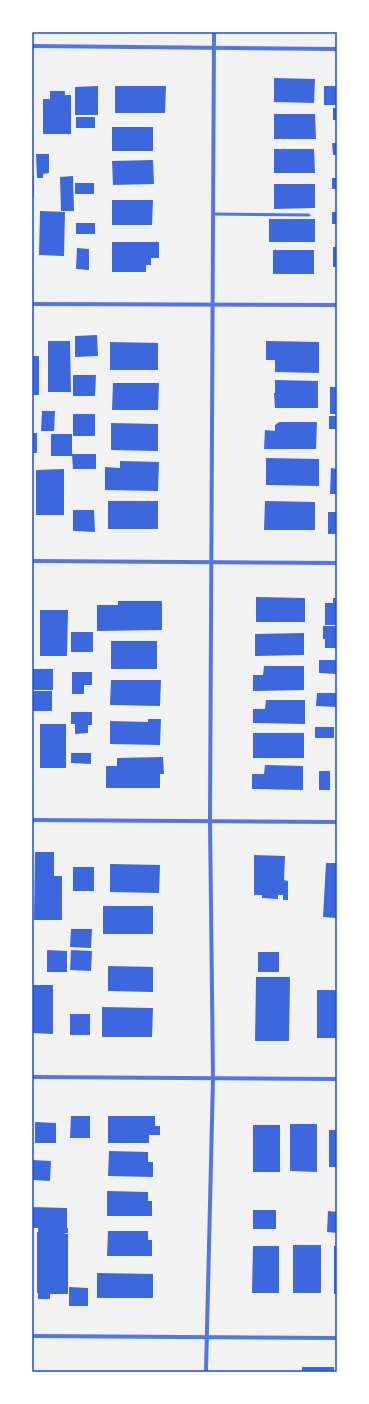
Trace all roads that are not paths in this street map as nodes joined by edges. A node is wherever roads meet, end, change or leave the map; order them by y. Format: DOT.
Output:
graph roads {
  1 [pos="214,32"];
  2 [pos="32,46"];
  3 [pos="214,47"];
  4 [pos="337,48"];
  5 [pos="213,214"];
  6 [pos="309,215"];
  7 [pos="32,304"];
  8 [pos="212,305"];
  9 [pos="337,305"];
  10 [pos="32,561"];
  11 [pos="211,562"];
  12 [pos="337,563"];
  13 [pos="32,820"];
  14 [pos="210,821"];
  15 [pos="337,822"];
  16 [pos="32,1077"];
  17 [pos="213,1078"];
  18 [pos="337,1079"];
  19 [pos="32,1336"];
  20 [pos="206,1337"];
  21 [pos="337,1338"];
  22 [pos="206,1372"];
  1 -- 3 [label="street"];
  2 -- 3 [label="street"];
  3 -- 4 [label="street"];
  3 -- 5 [label="street"];
  5 -- 6 [label="lane"];
  5 -- 8 [label="street"];
  7 -- 8 [label="street"];
  8 -- 9 [label="street"];
  8 -- 11 [label="street"];
  10 -- 11 [label="street"];
  11 -- 12 [label="street"];
  11 -- 14 [label="street"];
  13 -- 14 [label="street"];
  14 -- 15 [label="street"];
  14 -- 17 [label="street"];
  16 -- 17 [label="street"];
  17 -- 18 [label="street"];
  17 -- 20 [label="street"];
  19 -- 20 [label="street"];
  20 -- 21 [label="street"];
  20 -- 22 [label="street"];
}
